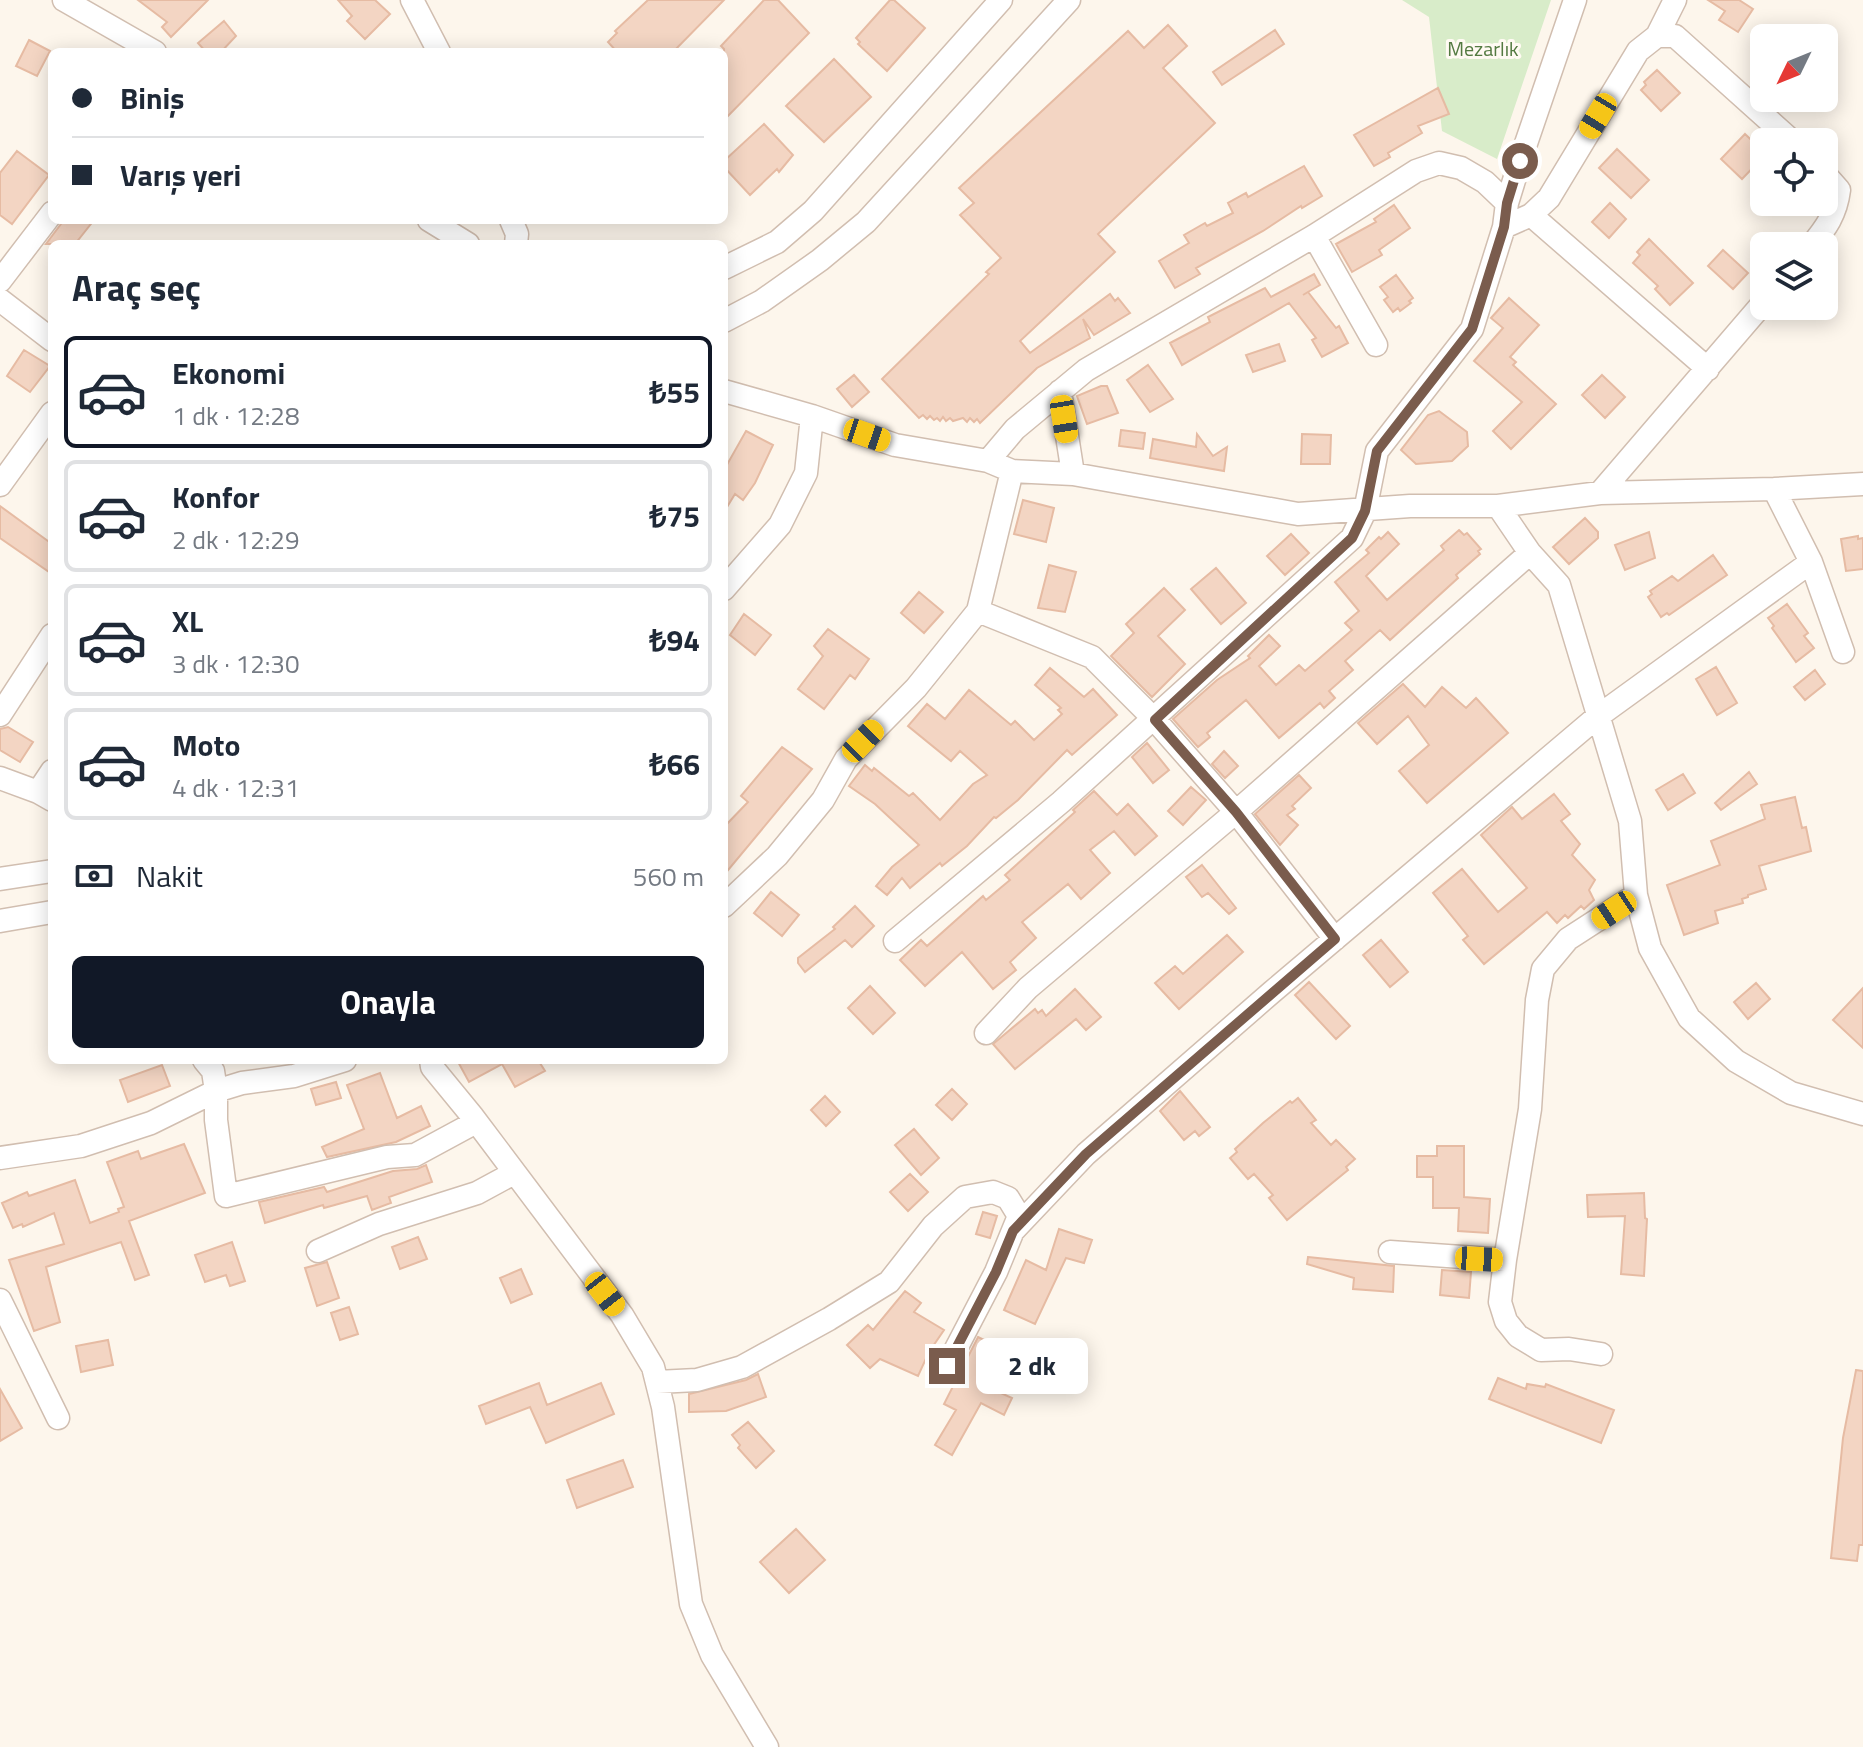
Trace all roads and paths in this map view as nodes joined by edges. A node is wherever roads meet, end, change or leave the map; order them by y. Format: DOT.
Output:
graph roads {
  1 [pos="64,0"];
  2 [pos="412,0"];
  3 [pos="1001,0"];
  4 [pos="1069,0"];
  5 [pos="1675,0"];
  6 [pos="1568,2"];
  7 [pos="1657,36"];
  8 [pos="148,48"];
  9 [pos="437,48"];
  10 [pos="1777,128"];
  11 [pos="1507,203"];
  12 [pos="1531,215"];
  13 [pos="48,218"];
  14 [pos="436,224"];
  15 [pos="1504,227"];
  16 [pos="1314,236"];
  17 [pos="462,240"];
  18 [pos="728,266"];
  19 [pos="0,281"];
  20 [pos="0,300"];
  21 [pos="728,319"];
  22 [pos="1750,319"];
  23 [pos="48,337"];
  24 [pos="1376,345"];
  25 [pos="1708,369"];
  26 [pos="1060,391"];
  27 [pos="728,392"];
  28 [pos="812,416"];
  29 [pos="48,419"];
  30 [pos="988,461"];
  31 [pos="1012,471"];
  32 [pos="1073,474"];
  33 [pos="1863,484"];
  34 [pos="0,485"];
  35 [pos="1774,489"];
  36 [pos="1600,493"];
  37 [pos="1498,506"];
  38 [pos="1365,511"];
  39 [pos="1530,553"];
  40 [pos="1811,562"];
  41 [pos="728,584"];
  42 [pos="978,611"];
  43 [pos="48,641"];
  44 [pos="1843,652"];
  45 [pos="0,715"];
  46 [pos="1597,717"];
  47 [pos="1155,720"];
  48 [pos="0,778"];
  49 [pos="45,796"];
  50 [pos="1236,812"];
  51 [pos="48,872"];
  52 [pos="0,879"];
  53 [pos="1636,895"];
  54 [pos="728,902"];
  55 [pos="48,913"];
  56 [pos="0,921"];
  57 [pos="1335,939"];
  58 [pos="895,941"];
  59 [pos="986,1033"];
  60 [pos="207,1064"];
  61 [pos="332,1064"];
  62 [pos="432,1064"];
  63 [pos="216,1091"];
  64 [pos="1863,1114"];
  65 [pos="476,1122"];
  66 [pos="0,1158"];
  67 [pos="514,1173"];
  68 [pos="1013,1231"];
  69 [pos="318,1251"];
  70 [pos="1390,1252"];
  71 [pos="1505,1260"];
  72 [pos="0,1300"];
  73 [pos="1601,1354"];
  74 [pos="947,1366"];
  75 [pos="657,1382"];
  76 [pos="58,1418"];
  77 [pos="767,1747"];
  1 -- 8 [label="street"];
  2 -- 9 [label="street"];
  3 -- 18 [label="street"];
  4 -- 21 [label="street"];
  5 -- 7 [label="street"];
  6 -- 11 [label="street"];
  7 -- 10 [label="street"];
  7 -- 12 [label="street"];
  11 -- 15 [label="street"];
  11 -- 16 [label="street"];
  12 -- 15 [label="street"];
  12 -- 25 [label="street"];
  13 -- 19 [label="street"];
  14 -- 17 [label="street"];
  15 -- 38 [label="street"];
  16 -- 24 [label="street"];
  16 -- 26 [label="street"];
  20 -- 23 [label="street"];
  22 -- 25 [label="street"];
  25 -- 36 [label="street"];
  26 -- 30 [label="street"];
  26 -- 32 [label="street"];
  27 -- 28 [label="street"];
  28 -- 30 [label="street"];
  28 -- 41 [label="street"];
  29 -- 34 [label="street"];
  30 -- 31 [label="street"];
  31 -- 32 [label="street"];
  31 -- 42 [label="street"];
  32 -- 38 [label="street"];
  33 -- 35 [label="street"];
  35 -- 36 [label="street"];
  35 -- 40 [label="street"];
  36 -- 37 [label="street"];
  37 -- 38 [label="street"];
  37 -- 39 [label="street"];
  38 -- 47 [label="street"];
  39 -- 46 [label="street"];
  39 -- 50 [label="street"];
  40 -- 44 [label="street"];
  40 -- 46 [label="street"];
  42 -- 47 [label="street"];
  42 -- 54 [label="street"];
  43 -- 45 [label="street"];
  46 -- 53 [label="street"];
  46 -- 57 [label="street"];
  47 -- 50 [label="street"];
  47 -- 58 [label="street"];
  48 -- 49 [label="street"];
  50 -- 57 [label="street"];
  50 -- 59 [label="street"];
  51 -- 52 [label="street"];
  53 -- 64 [label="street"];
  53 -- 71 [label="street"];
  55 -- 56 [label="street"];
  57 -- 68 [label="street"];
  60 -- 63 [label="street"];
  61 -- 63 [label="street"];
  62 -- 65 [label="street"];
  63 -- 65 [label="street"];
  63 -- 66 [label="street"];
  65 -- 67 [label="street"];
  67 -- 69 [label="street"];
  67 -- 75 [label="street"];
  68 -- 74 [label="street"];
  68 -- 75 [label="street"];
  70 -- 71 [label="street"];
  71 -- 73 [label="street"];
  72 -- 76 [label="street"];
  75 -- 77 [label="street"];
}
